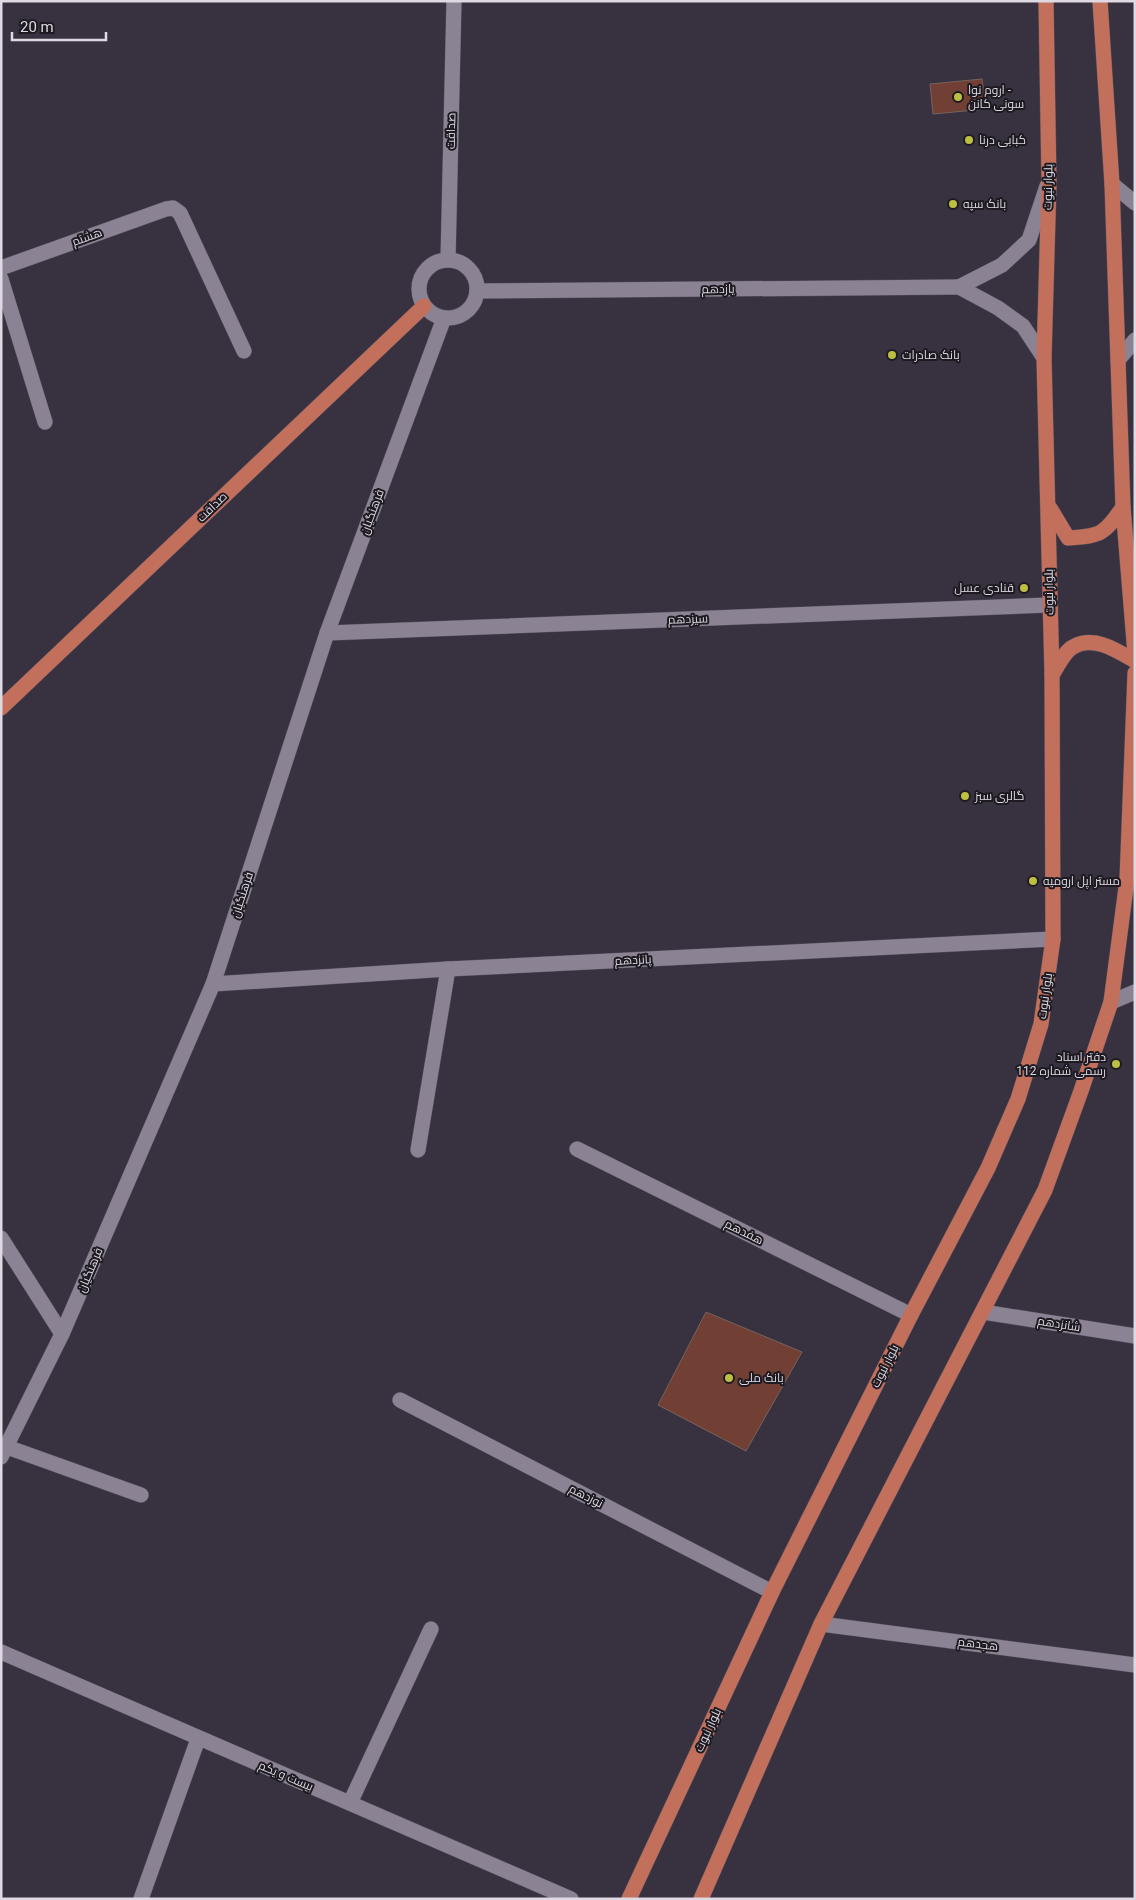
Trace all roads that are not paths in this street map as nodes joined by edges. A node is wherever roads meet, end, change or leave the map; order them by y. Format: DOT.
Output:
graph roads {
  1 [pos="454,1"];
  2 [pos="1046,1"];
  3 [pos="1100,1"];
  4 [pos="1048,183"];
  5 [pos="1112,184"];
  6 [pos="1135,203"];
  7 [pos="448,260"];
  8 [pos="1,268"];
  9 [pos="1,279"];
  10 [pos="959,287"];
  11 [pos="477,292"];
  12 [pos="424,306"];
  13 [pos="444,318"];
  14 [pos="1135,340"];
  15 [pos="244,351"];
  16 [pos="1044,358"];
  17 [pos="1118,360"];
  18 [pos="45,422"];
  19 [pos="1049,507"];
  20 [pos="1123,507"];
  21 [pos="1133,597"];
  22 [pos="1049,605"];
  23 [pos="327,633"];
  24 [pos="1135,654"];
  25 [pos="1135,661"];
  26 [pos="1135,673"];
  27 [pos="1052,674"];
  28 [pos="1,708"];
  29 [pos="1131,884"];
  30 [pos="1053,939"];
  31 [pos="448,969"];
  32 [pos="213,984"];
  33 [pos="1135,992"];
  34 [pos="1111,1002"];
  35 [pos="577,1149"];
  36 [pos="418,1150"];
  37 [pos="1,1238"];
  38 [pos="983,1312"];
  39 [pos="911,1315"];
  40 [pos="62,1334"];
  41 [pos="1135,1336"];
  42 [pos="400,1400"];
  43 [pos="4,1452"];
  44 [pos="141,1495"];
  45 [pos="772,1592"];
  46 [pos="821,1624"];
  47 [pos="431,1629"];
  48 [pos="1,1652"];
  49 [pos="1135,1665"];
  50 [pos="198,1739"];
  51 [pos="350,1804"];
  52 [pos="141,1899"];
  53 [pos="571,1899"];
  54 [pos="629,1899"];
  55 [pos="701,1899"];
  1 -- 7 [label="street, صداقت"];
  2 -- 4 [label="main road, بلوار نبوت"];
  3 -- 5 [label="main road"];
  4 -- 10 [label="street"];
  4 -- 16 [label="main road, بلوار نبوت"];
  5 -- 6 [label="street"];
  5 -- 17 [label="main road"];
  7 -- 11 [label="street"];
  7 -- 12 [label="street"];
  8 -- 15 [label="street, هشتم"];
  9 -- 18 [label="street"];
  10 -- 11 [label="street, یازدهم"];
  10 -- 16 [label="street"];
  11 -- 13 [label="street"];
  12 -- 13 [label="street"];
  12 -- 28 [label="main road, صداقت"];
  13 -- 23 [label="street, فرهنگیان"];
  14 -- 17 [label="street"];
  16 -- 19 [label="main road, بلوار نبوت"];
  17 -- 20 [label="main road"];
  19 -- 20 [label="main road"];
  19 -- 22 [label="main road, بلوار نبوت"];
  20 -- 21 [label="main road"];
  21 -- 24 [label="main road"];
  22 -- 23 [label="street, سیزدهم"];
  22 -- 27 [label="main road, بلوار نبوت"];
  23 -- 32 [label="street, فرهنگیان"];
  25 -- 27 [label="main road"];
  26 -- 29 [label="main road"];
  27 -- 30 [label="main road, بلوار نبوت"];
  29 -- 34 [label="main road"];
  30 -- 31 [label="street, پانزدهم"];
  30 -- 39 [label="main road, بلوار نبوت"];
  31 -- 32 [label="street, پانزدهم"];
  31 -- 36 [label="street"];
  32 -- 40 [label="street, فرهنگیان"];
  33 -- 34 [label="street"];
  34 -- 38 [label="main road"];
  35 -- 39 [label="street, هفدهم"];
  37 -- 40 [label="street"];
  38 -- 41 [label="street, شانزدهم"];
  38 -- 46 [label="main road"];
  39 -- 45 [label="main road, بلوار نبوت"];
  40 -- 43 [label="street, فرهنگیان"];
  42 -- 45 [label="street, نوزدهم"];
  43 -- 44 [label="street"];
  45 -- 54 [label="main road, بلوار نبوت"];
  46 -- 49 [label="street, هجدهم"];
  46 -- 55 [label="main road"];
  47 -- 51 [label="street"];
  48 -- 50 [label="street, بیست و یکم"];
  50 -- 51 [label="street, بیست و یکم"];
  50 -- 52 [label="street"];
  51 -- 53 [label="street, بیست و یکم"];
}
